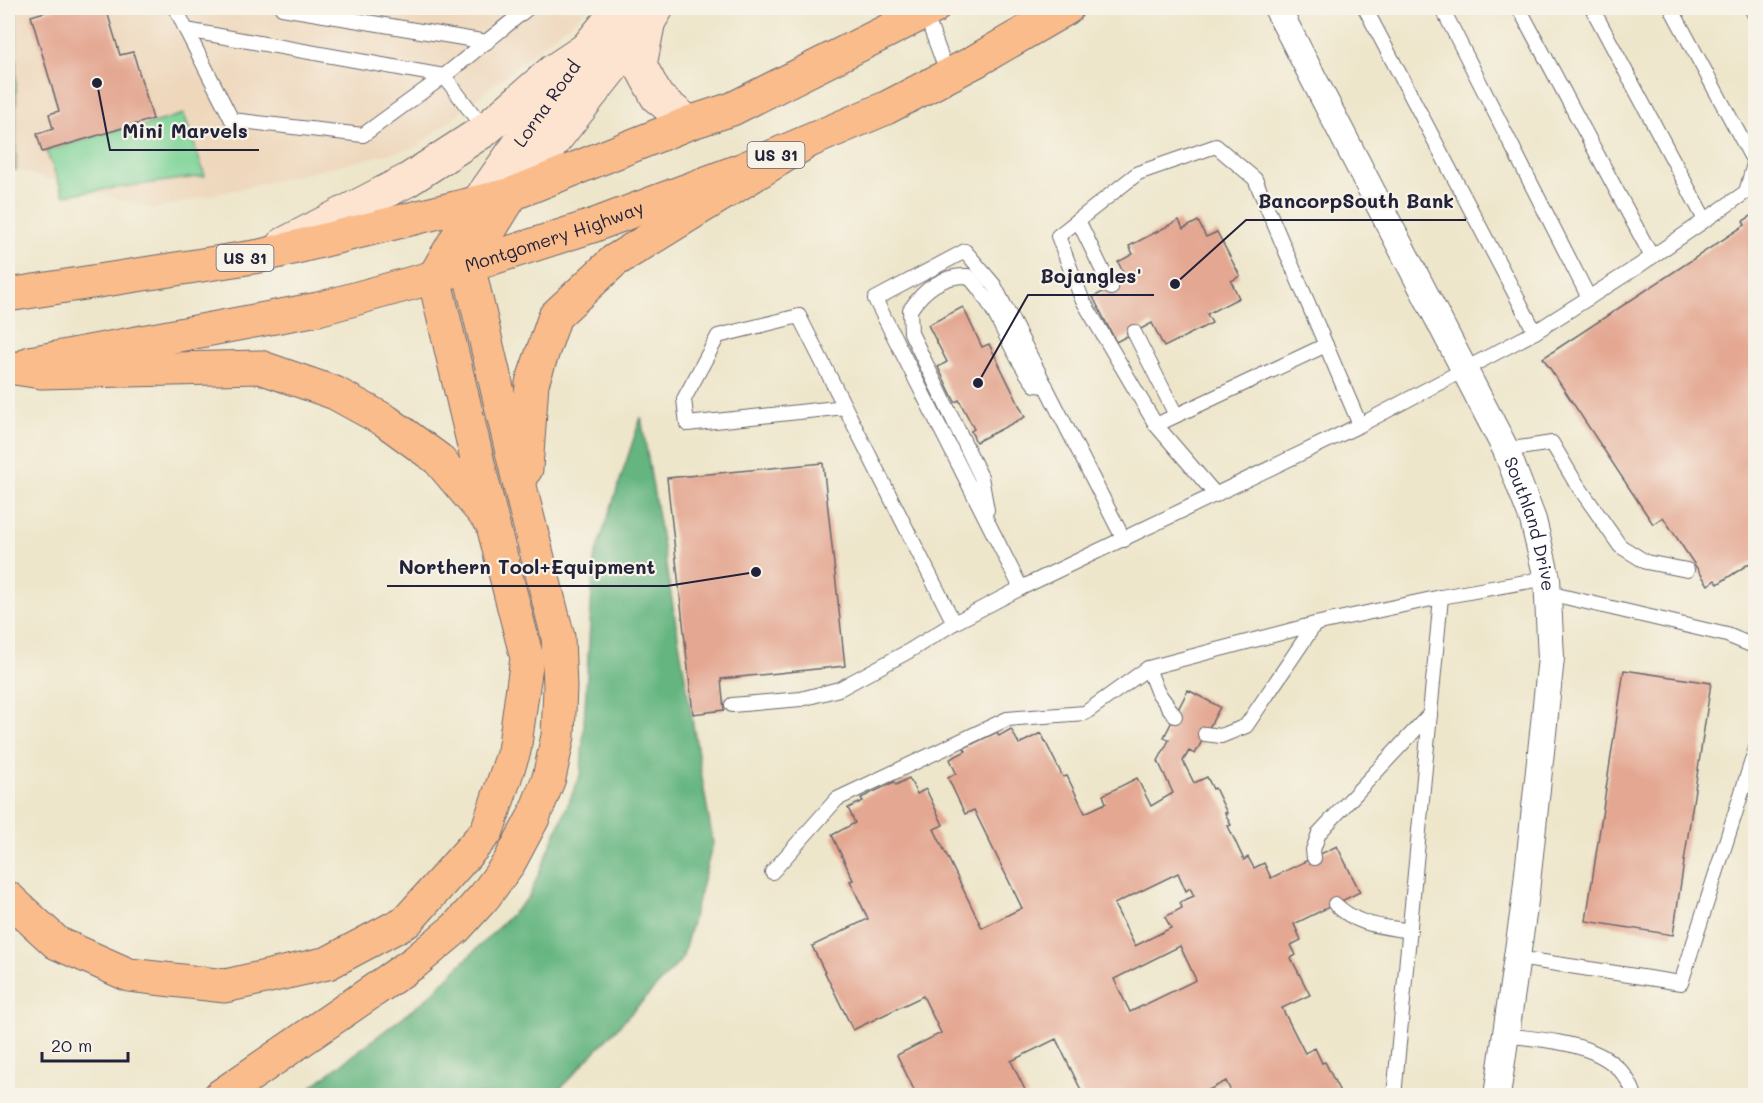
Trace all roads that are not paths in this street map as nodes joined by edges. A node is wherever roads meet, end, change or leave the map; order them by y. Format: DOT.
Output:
graph roads {
  1 [pos="176,8"];
  2 [pos="282,8"];
  3 [pos="528,8"];
  4 [pos="1067,8"];
  5 [pos="1277,8"];
  6 [pos="1365,8"];
  7 [pos="1442,8"];
  8 [pos="1519,8"];
  9 [pos="1592,8"];
  10 [pos="1671,8"];
  11 [pos="1750,8"];
  12 [pos="928,9"];
  13 [pos="642,12"];
  14 [pos="1755,17"];
  15 [pos="186,30"];
  16 [pos="487,42"];
  17 [pos="586,48"];
  18 [pos="948,75"];
  19 [pos="444,76"];
  20 [pos="689,123"];
  21 [pos="485,130"];
  22 [pos="807,142"];
  23 [pos="1755,159"];
  24 [pos="512,194"];
  25 [pos="478,202"];
  26 [pos="1078,220"];
  27 [pos="1705,220"];
  28 [pos="260,256"];
  29 [pos="1652,257"];
  30 [pos="468,265"];
  31 [pos="434,277"];
  32 [pos="1111,288"];
  33 [pos="8,294"];
  34 [pos="1589,298"];
  35 [pos="1134,332"];
  36 [pos="1535,332"];
  37 [pos="1326,345"];
  38 [pos="8,367"];
  39 [pos="1464,371"];
  40 [pos="1046,386"];
  41 [pos="845,407"];
  42 [pos="1176,415"];
  43 [pos="1156,424"];
  44 [pos="1360,425"];
  45 [pos="1506,450"];
  46 [pos="1216,495"];
  47 [pos="524,504"];
  48 [pos="492,522"];
  49 [pos="991,528"];
  50 [pos="1124,540"];
  51 [pos="1687,570"];
  52 [pos="1548,586"];
  53 [pos="1021,588"];
  54 [pos="1441,597"];
  55 [pos="954,623"];
  56 [pos="1316,624"];
  57 [pos="1755,647"];
  58 [pos="1148,668"];
  59 [pos="732,705"];
  60 [pos="1430,714"];
  61 [pos="1175,716"];
  62 [pos="1205,734"];
  63 [pos="1755,748"];
  64 [pos="1314,858"];
  65 [pos="772,872"];
  66 [pos="8,898"];
  67 [pos="1335,904"];
  68 [pos="1410,932"];
  69 [pos="1516,958"];
  70 [pos="1506,1035"];
  71 [pos="220,1095"];
  72 [pos="1394,1095"];
  73 [pos="1497,1095"];
  74 [pos="1635,1095"];
  1 -- 15 [label="lane"];
  2 -- 16 [label="lane"];
  3 -- 16 [label="lane"];
  4 -- 18 [label="main road, Montgomery Highway / US 31"];
  5 -- 39 [label="street, Southland Drive"];
  6 -- 36 [label="lane"];
  7 -- 34 [label="lane"];
  8 -- 29 [label="lane"];
  9 -- 27 [label="lane"];
  10 -- 23 [label="lane"];
  11 -- 14 [label="lane"];
  12 -- 18 [label="lane"];
  12 -- 20 [label="main road, US 31"];
  13 -- 17 [label="street, Lorna Road"];
  13 -- 20 [label="street"];
  13 -- 24 [label="street, Lorna Road"];
  15 -- 19 [label="lane"];
  15 -- 19 [label="lane"];
  16 -- 19 [label="lane"];
  17 -- 21 [label="street"];
  17 -- 25 [label="street, Lorna Road"];
  18 -- 22 [label="main road, Montgomery Highway / US 31"];
  19 -- 21 [label="lane"];
  20 -- 24 [label="main road, US 31"];
  21 -- 28 [label="street"];
  22 -- 30 [label="main road, Montgomery Highway / US 31"];
  22 -- 47 [label="main road"];
  23 -- 27 [label="lane"];
  24 -- 25 [label="main road, US 31"];
  24 -- 30 [label="main road"];
  25 -- 28 [label="main road, US 31"];
  25 -- 31 [label="main road"];
  26 -- 32 [label="lane"];
  26 -- 37 [label="lane"];
  26 -- 43 [label="lane"];
  27 -- 29 [label="lane"];
  28 -- 33 [label="main road, US 31"];
  29 -- 34 [label="lane"];
  30 -- 31 [label="main road, Montgomery Highway / US 31"];
  30 -- 47 [label="main road"];
  31 -- 38 [label="main road, Montgomery Highway / US 31"];
  31 -- 48 [label="main road"];
  34 -- 36 [label="lane"];
  35 -- 42 [label="lane"];
  36 -- 39 [label="lane"];
  37 -- 42 [label="lane"];
  37 -- 44 [label="lane"];
  38 -- 48 [label="main road"];
  39 -- 44 [label="lane"];
  39 -- 45 [label="street, Southland Drive"];
  40 -- 49 [label="lane"];
  40 -- 49 [label="lane"];
  40 -- 50 [label="lane"];
  41 -- 41 [label="lane"];
  41 -- 55 [label="lane"];
  42 -- 43 [label="lane"];
  43 -- 46 [label="lane"];
  44 -- 46 [label="lane"];
  45 -- 51 [label="lane"];
  45 -- 52 [label="street, Southland Drive"];
  46 -- 50 [label="lane"];
  47 -- 71 [label="main road"];
  48 -- 66 [label="main road"];
  49 -- 53 [label="lane"];
  50 -- 53 [label="lane"];
  52 -- 54 [label="lane"];
  52 -- 57 [label="lane"];
  52 -- 69 [label="street, Southland Drive"];
  53 -- 55 [label="lane"];
  54 -- 56 [label="lane"];
  54 -- 60 [label="lane"];
  55 -- 59 [label="lane"];
  56 -- 58 [label="lane"];
  56 -- 62 [label="lane"];
  58 -- 61 [label="lane"];
  58 -- 65 [label="lane"];
  60 -- 64 [label="lane"];
  60 -- 68 [label="lane"];
  63 -- 69 [label="lane"];
  67 -- 68 [label="lane"];
  68 -- 72 [label="lane"];
  69 -- 70 [label="street, Southland Drive"];
  70 -- 73 [label="street, Southland Drive"];
  70 -- 74 [label="lane"];
}
